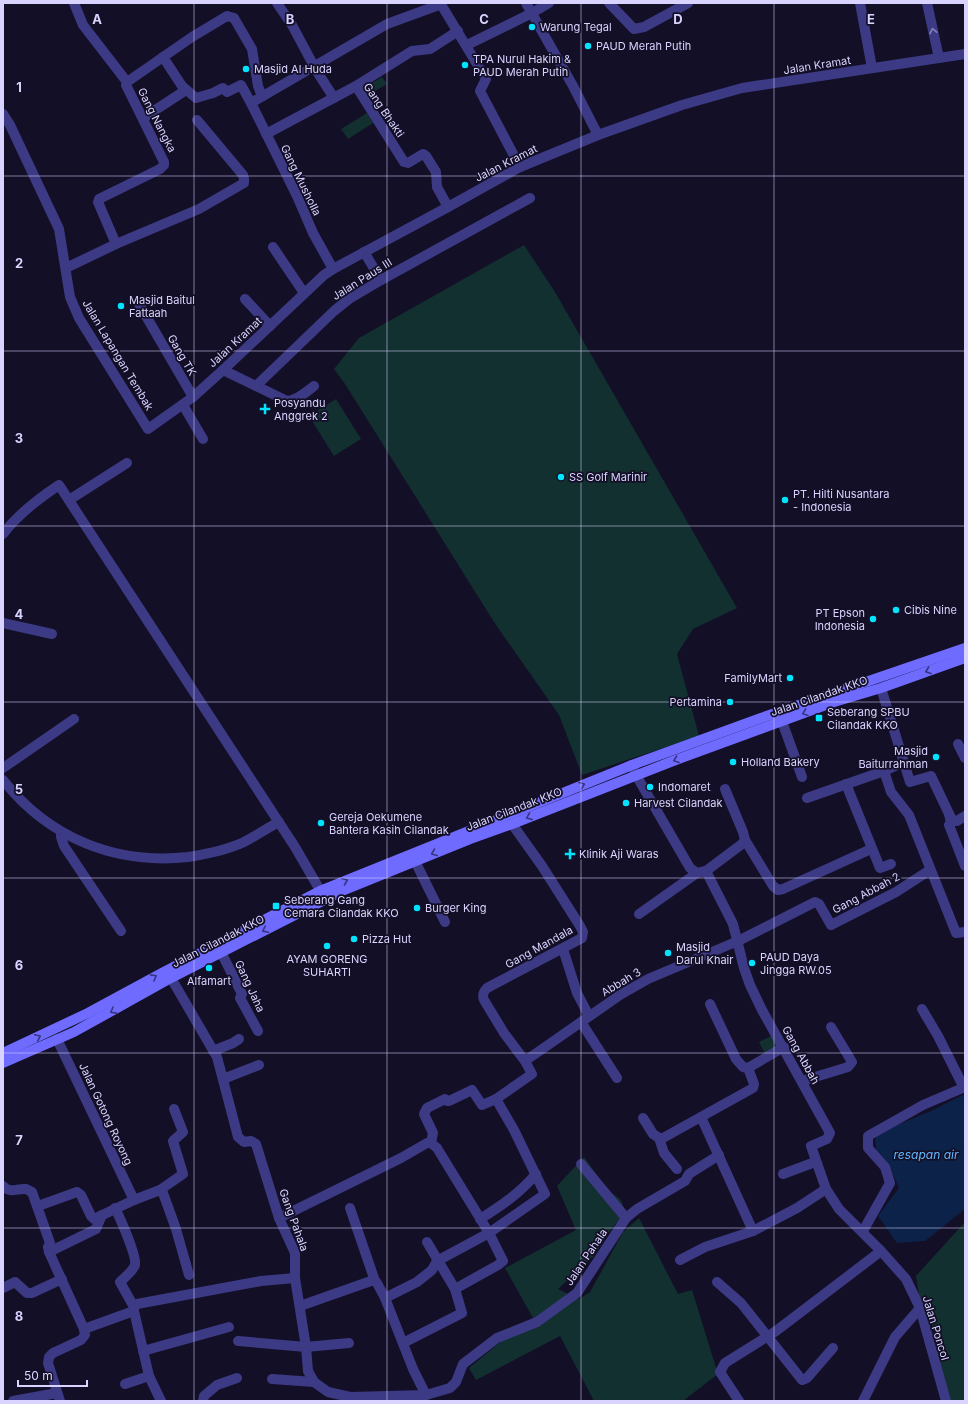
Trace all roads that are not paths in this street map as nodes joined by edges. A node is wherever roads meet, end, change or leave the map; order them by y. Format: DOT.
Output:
graph roads {
  1 [pos="74,3"];
  2 [pos="277,3"];
  3 [pos="526,3"];
  4 [pos="549,3"];
  5 [pos="609,3"];
  6 [pos="688,3"];
  7 [pos="860,3"];
  8 [pos="927,3"];
  9 [pos="532,13"];
  10 [pos="458,31"];
  11 [pos="467,45"];
  12 [pos="965,54"];
  13 [pos="163,57"];
  14 [pos="939,58"];
  15 [pos="314,66"];
  16 [pos="872,68"];
  17 [pos="128,82"];
  18 [pos="356,86"];
  19 [pos="186,90"];
  20 [pos="334,98"];
  21 [pos="255,100"];
  22 [pos="3,114"];
  23 [pos="142,118"];
  24 [pos="196,120"];
  25 [pos="266,134"];
  26 [pos="598,135"];
  27 [pos="520,167"];
  28 [pos="530,198"];
  29 [pos="448,207"];
  30 [pos="116,244"];
  31 [pos="273,247"];
  32 [pos="364,252"];
  33 [pos="65,263"];
  34 [pos="333,269"];
  35 [pos="381,280"];
  36 [pos="304,293"];
  37 [pos="245,299"];
  38 [pos="139,304"];
  39 [pos="270,326"];
  40 [pos="223,370"];
  41 [pos="256,386"];
  42 [pos="314,386"];
  43 [pos="193,397"];
  44 [pos="183,405"];
  45 [pos="148,429"];
  46 [pos="203,439"];
  47 [pos="127,463"];
  48 [pos="69,500"];
  49 [pos="3,534"];
  50 [pos="3,623"];
  51 [pos="52,634"];
  52 [pos="965,648"];
  53 [pos="965,658"];
  54 [pos="881,688"];
  55 [pos="780,717"];
  56 [pos="74,719"];
  57 [pos="958,744"];
  58 [pos="965,758"];
  59 [pos="904,762"];
  60 [pos="3,768"];
  61 [pos="634,770"];
  62 [pos="884,771"];
  63 [pos="802,777"];
  64 [pos="3,780"];
  65 [pos="846,784"];
  66 [pos="725,789"];
  67 [pos="807,798"];
  68 [pos="548,804"];
  69 [pos="949,814"];
  70 [pos="965,816"];
  71 [pos="279,822"];
  72 [pos="512,824"];
  73 [pos="61,832"];
  74 [pos="745,840"];
  75 [pos="871,849"];
  76 [pos="415,860"];
  77 [pos="891,864"];
  78 [pos="965,866"];
  79 [pos="930,870"];
  80 [pos="701,872"];
  81 [pos="323,895"];
  82 [pos="639,914"];
  83 [pos="445,922"];
  84 [pos="121,931"];
  85 [pos="965,932"];
  86 [pos="738,941"];
  87 [pos="563,949"];
  88 [pos="221,952"];
  89 [pos="171,978"];
  90 [pos="710,1004"];
  91 [pos="922,1009"];
  92 [pos="585,1019"];
  93 [pos="831,1027"];
  94 [pos="258,1031"];
  95 [pos="57,1039"];
  96 [pos="239,1039"];
  97 [pos="784,1047"];
  98 [pos="213,1050"];
  99 [pos="3,1053"];
  100 [pos="525,1061"];
  101 [pos="3,1063"];
  102 [pos="259,1066"];
  103 [pos="748,1068"];
  104 [pos="617,1078"];
  105 [pos="223,1079"];
  106 [pos="802,1081"];
  107 [pos="964,1088"];
  108 [pos="496,1099"];
  109 [pos="174,1109"];
  110 [pos="701,1117"];
  111 [pos="643,1118"];
  112 [pos="659,1138"];
  113 [pos="431,1143"];
  114 [pos="718,1156"];
  115 [pos="815,1162"];
  116 [pos="581,1164"];
  117 [pos="677,1169"];
  118 [pos="536,1174"];
  119 [pos="783,1174"];
  120 [pos="826,1189"];
  121 [pos="4,1190"];
  122 [pos="160,1190"];
  123 [pos="134,1200"];
  124 [pos="38,1206"];
  125 [pos="115,1208"];
  126 [pos="350,1208"];
  127 [pos="102,1215"];
  128 [pos="279,1218"];
  129 [pos="626,1218"];
  130 [pos="480,1219"];
  131 [pos="753,1231"];
  132 [pos="863,1231"];
  133 [pos="489,1233"];
  134 [pos="427,1242"];
  135 [pos="881,1250"];
  136 [pos="49,1252"];
  137 [pos="680,1260"];
  138 [pos="437,1261"];
  139 [pos="189,1275"];
  140 [pos="295,1278"];
  141 [pos="62,1279"];
  142 [pos="375,1281"];
  143 [pos="717,1282"];
  144 [pos="3,1288"];
  145 [pos="454,1289"];
  146 [pos="385,1298"];
  147 [pos="300,1306"];
  148 [pos="920,1308"];
  149 [pos="134,1309"];
  150 [pos="229,1327"];
  151 [pos="84,1329"];
  152 [pos="767,1337"];
  153 [pos="238,1342"];
  154 [pos="349,1343"];
  155 [pos="403,1343"];
  156 [pos="306,1347"];
  157 [pos="833,1348"];
  158 [pos="143,1351"];
  159 [pos="149,1376"];
  160 [pos="237,1378"];
  161 [pos="272,1380"];
  162 [pos="314,1382"];
  163 [pos="125,1384"];
  164 [pos="426,1395"];
  165 [pos="58,1397"];
  166 [pos="13,1401"];
  167 [pos="161,1401"];
  168 [pos="203,1401"];
  169 [pos="739,1401"];
  170 [pos="863,1401"];
  171 [pos="946,1401"];
  1 -- 17 [label="street"];
  2 -- 15 [label="street"];
  3 -- 9 [label="street"];
  4 -- 9 [label="street"];
  5 -- 6 [label="street"];
  7 -- 16 [label="street"];
  14 -- 8 [label="street, one-way"];
  9 -- 11 [label="street"];
  9 -- 26 [label="street"];
  10 -- 11 [label="street"];
  10 -- 15 [label="street"];
  10 -- 18 [label="street"];
  11 -- 27 [label="street"];
  12 -- 14 [label="street, Jalan Kramat"];
  13 -- 17 [label="street, Gang Nangka"];
  13 -- 19 [label="street"];
  13 -- 21 [label="street, Gang Nangka"];
  14 -- 16 [label="street, Jalan Kramat"];
  15 -- 20 [label="street"];
  15 -- 21 [label="street"];
  16 -- 26 [label="street, Jalan Kramat"];
  17 -- 23 [label="street, Gang Nangka"];
  18 -- 20 [label="street, Gang Bhakti"];
  18 -- 29 [label="street, Gang Bhakti"];
  19 -- 21 [label="street"];
  19 -- 23 [label="street"];
  20 -- 25 [label="street, Gang Bhakti"];
  21 -- 25 [label="street, Gang Musholla"];
  22 -- 33 [label="street, Jalan Lapangan Tembak"];
  23 -- 30 [label="street, Gang Nangka"];
  24 -- 30 [label="street"];
  25 -- 34 [label="street, Gang Musholla"];
  26 -- 27 [label="street, Jalan Kramat"];
  27 -- 29 [label="street, Jalan Kramat"];
  28 -- 35 [label="street, Jalan Paus III"];
  29 -- 32 [label="street, Jalan Kramat"];
  30 -- 33 [label="street"];
  31 -- 36 [label="street"];
  32 -- 34 [label="street, Jalan Kramat"];
  32 -- 35 [label="street"];
  33 -- 45 [label="street, Jalan Lapangan Tembak"];
  34 -- 36 [label="street, Jalan Kramat"];
  35 -- 41 [label="street, Jalan Paus III"];
  36 -- 39 [label="street, Jalan Kramat"];
  37 -- 39 [label="street"];
  38 -- 43 [label="street, Gang TK"];
  39 -- 40 [label="street, Jalan Kramat"];
  40 -- 41 [label="street"];
  40 -- 43 [label="street, Jalan Kramat"];
  41 -- 42 [label="street"];
  43 -- 44 [label="street, Jalan Kramat"];
  44 -- 45 [label="street, Jalan Kramat"];
  44 -- 46 [label="street"];
  47 -- 48 [label="street"];
  48 -- 49 [label="street"];
  48 -- 71 [label="street"];
  50 -- 51 [label="street"];
  52 -- 55 [label="street, Jalan Cilandak KKO"];
  53 -- 54 [label="street, Jalan Cilandak KKO, one-way"];
  54 -- 55 [label="street, Jalan Cilandak KKO, one-way"];
  54 -- 59 [label="street"];
  55 -- 61 [label="street, Jalan Cilandak KKO"];
  55 -- 63 [label="street"];
  56 -- 60 [label="street"];
  57 -- 58 [label="street"];
  59 -- 62 [label="street"];
  59 -- 69 [label="street"];
  61 -- 68 [label="street, Jalan Cilandak KKO"];
  61 -- 80 [label="street, Gang Abbah"];
  62 -- 65 [label="street"];
  62 -- 79 [label="street"];
  64 -- 73 [label="street"];
  65 -- 67 [label="street"];
  65 -- 75 [label="street"];
  66 -- 74 [label="street"];
  68 -- 72 [label="street, Jalan Cilandak KKO, one-way"];
  81 -- 68 [label="street, Jalan Cilandak KKO, one-way"];
  69 -- 70 [label="street"];
  69 -- 78 [label="street"];
  71 -- 73 [label="street"];
  71 -- 81 [label="street"];
  72 -- 76 [label="street, Jalan Cilandak KKO, one-way"];
  72 -- 87 [label="street, Gang Mandala"];
  73 -- 84 [label="street"];
  74 -- 75 [label="street"];
  74 -- 80 [label="street"];
  75 -- 77 [label="street"];
  76 -- 81 [label="street, Jalan Cilandak KKO"];
  76 -- 83 [label="street"];
  79 -- 85 [label="street"];
  79 -- 86 [label="street, Gang Abbah 2"];
  80 -- 82 [label="street"];
  80 -- 86 [label="street, Gang Abbah"];
  81 -- 88 [label="street, Jalan Cilandak KKO, one-way"];
  99 -- 81 [label="street, Jalan Cilandak KKO, one-way"];
  86 -- 92 [label="street, Abbah 3"];
  86 -- 97 [label="street, Gang Abbah"];
  87 -- 92 [label="street"];
  87 -- 100 [label="street, Gang Mandala"];
  88 -- 89 [label="street, Jalan Cilandak KKO"];
  88 -- 94 [label="street, Gang Jaha"];
  89 -- 95 [label="street, Jalan Cilandak KKO, one-way"];
  89 -- 98 [label="street, Gang Pahala"];
  90 -- 103 [label="street"];
  91 -- 107 [label="street"];
  92 -- 100 [label="street, Abbah 3"];
  92 -- 104 [label="street"];
  93 -- 106 [label="street"];
  95 -- 101 [label="street, Jalan Cilandak KKO"];
  95 -- 123 [label="street, Jalan Gotong Royong"];
  96 -- 98 [label="street"];
  97 -- 103 [label="street"];
  97 -- 106 [label="street, Gang Abbah"];
  98 -- 105 [label="street, Gang Pahala"];
  100 -- 108 [label="street"];
  102 -- 105 [label="street"];
  103 -- 110 [label="street"];
  105 -- 128 [label="street, Gang Pahala"];
  106 -- 115 [label="street, Gang Abbah"];
  107 -- 132 [label="street"];
  108 -- 113 [label="street"];
  108 -- 118 [label="street"];
  109 -- 122 [label="street"];
  110 -- 112 [label="street"];
  110 -- 114 [label="street"];
  111 -- 112 [label="street"];
  112 -- 117 [label="street"];
  113 -- 128 [label="street"];
  113 -- 130 [label="street"];
  114 -- 129 [label="street"];
  114 -- 131 [label="street"];
  115 -- 119 [label="street"];
  115 -- 120 [label="street, Gang Abbah"];
  116 -- 129 [label="street"];
  118 -- 130 [label="street"];
  118 -- 133 [label="street"];
  120 -- 131 [label="street"];
  120 -- 132 [label="street, Gang Abbah"];
  121 -- 124 [label="street"];
  122 -- 123 [label="street"];
  122 -- 139 [label="street"];
  123 -- 125 [label="street"];
  124 -- 127 [label="street"];
  124 -- 136 [label="street"];
  125 -- 127 [label="street"];
  125 -- 149 [label="street"];
  126 -- 142 [label="street"];
  127 -- 136 [label="street"];
  128 -- 140 [label="street, Gang Pahala"];
  129 -- 164 [label="street, Jalan Pahala"];
  130 -- 133 [label="street"];
  131 -- 137 [label="street"];
  132 -- 135 [label="street, Jalan Poncol"];
  133 -- 138 [label="street"];
  133 -- 145 [label="street"];
  134 -- 138 [label="street"];
  135 -- 148 [label="street, Jalan Poncol"];
  135 -- 152 [label="street"];
  136 -- 141 [label="street"];
  138 -- 145 [label="street"];
  138 -- 146 [label="street"];
  140 -- 147 [label="street, Gang Pahala"];
  140 -- 149 [label="street"];
  141 -- 144 [label="street"];
  141 -- 151 [label="street"];
  142 -- 146 [label="street"];
  142 -- 147 [label="street"];
  143 -- 152 [label="street"];
  145 -- 155 [label="street"];
  146 -- 155 [label="street"];
  147 -- 156 [label="street, Gang Pahala"];
  148 -- 170 [label="street"];
  148 -- 171 [label="street, Jalan Poncol"];
  149 -- 151 [label="street"];
  149 -- 158 [label="street"];
  150 -- 158 [label="street"];
  151 -- 165 [label="street"];
  152 -- 157 [label="street"];
  152 -- 169 [label="street"];
  153 -- 156 [label="street"];
  154 -- 156 [label="street"];
  155 -- 164 [label="street"];
  156 -- 162 [label="street, Gang Pahala"];
  158 -- 159 [label="street"];
  159 -- 163 [label="street"];
  159 -- 167 [label="street"];
  160 -- 168 [label="street"];
  161 -- 162 [label="street"];
  162 -- 164 [label="street"];
  165 -- 166 [label="street"];
}
